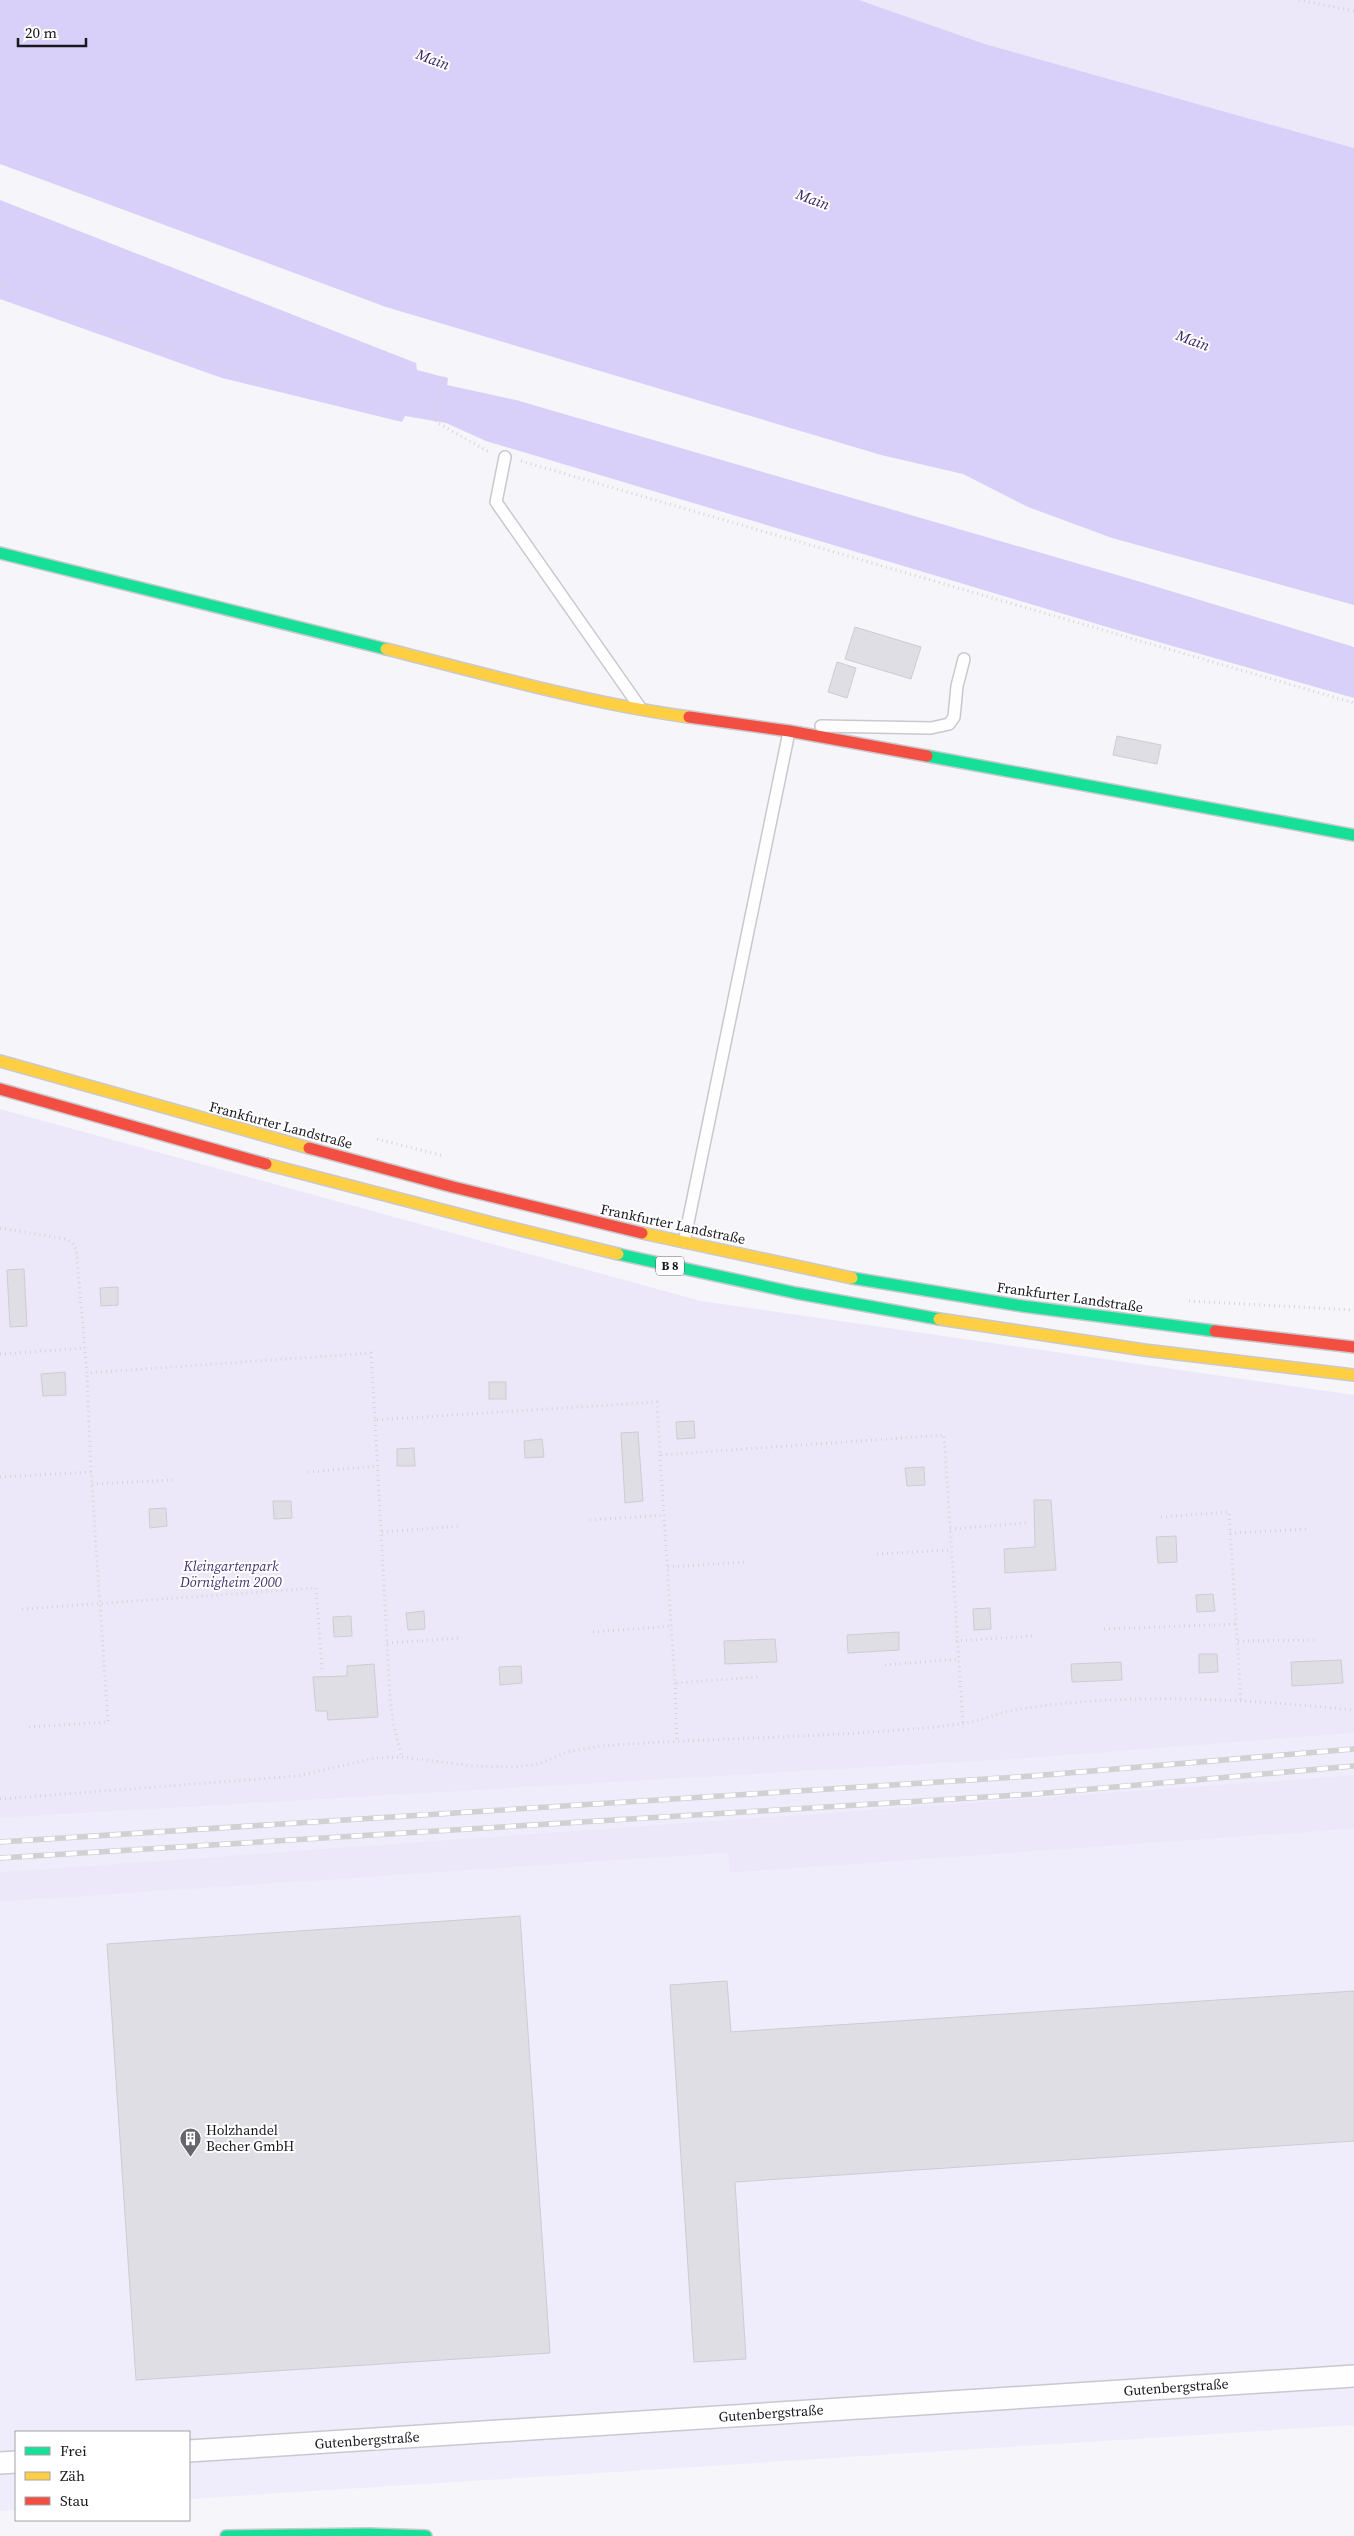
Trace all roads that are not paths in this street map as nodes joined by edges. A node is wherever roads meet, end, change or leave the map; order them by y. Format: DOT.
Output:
graph roads {
  1 [pos="505,457"];
  2 [pos="0,553"];
  3 [pos="964,660"];
  4 [pos="642,710"];
  5 [pos="789,731"];
  6 [pos="1354,836"];
  7 [pos="0,1061"];
  8 [pos="0,1089"];
  9 [pos="684,1242"];
  10 [pos="1354,1347"];
  11 [pos="1354,1375"];
  12 [pos="1354,2376"];
  13 [pos="190,2451"];
  14 [pos="15,2462"];
  15 [pos="0,2463"];
  16 [pos="226,2536"];
  17 [pos="426,2536"];
  1 -- 4 [label="lane"];
  2 -- 4 [label="main road"];
  3 -- 5 [label="lane"];
  4 -- 5 [label="main road"];
  5 -- 6 [label="main road"];
  5 -- 9 [label="lane"];
  7 -- 9 [label="main road, Frankfurter Landstraße / B 8"];
  8 -- 11 [label="main road, B 8"];
  9 -- 10 [label="main road, Frankfurter Landstraße / B 8"];
  12 -- 13 [label="street, Gutenbergstraße"];
  14 -- 15 [label="street"];
  16 -- 17 [label="main road"];
}
